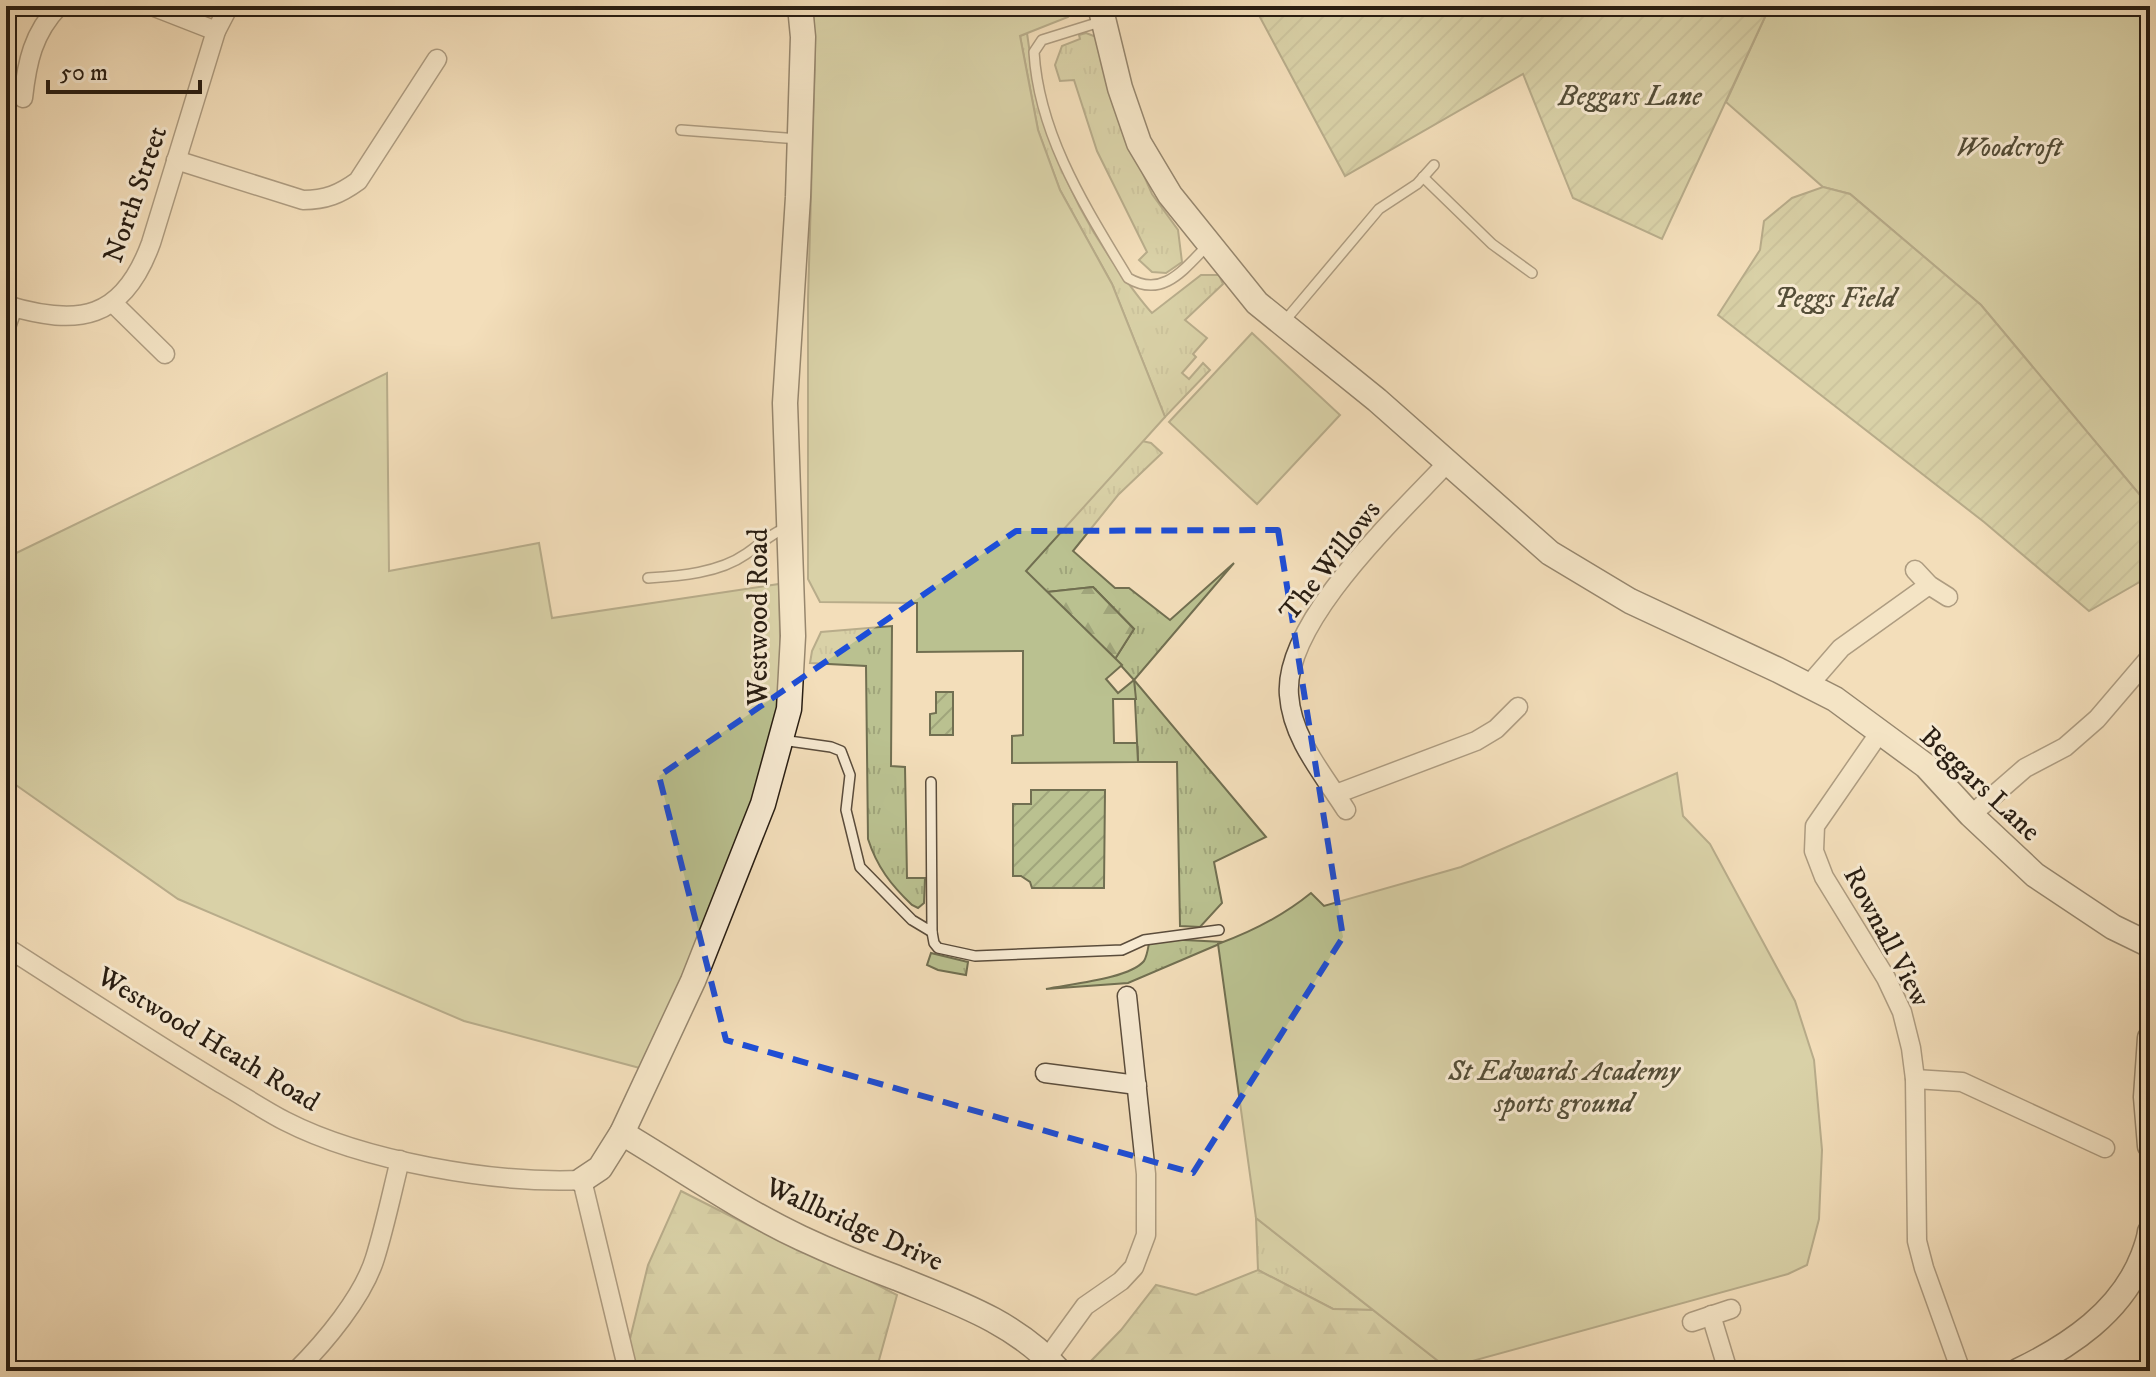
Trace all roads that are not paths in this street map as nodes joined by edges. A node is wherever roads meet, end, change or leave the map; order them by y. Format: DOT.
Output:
graph roads {
  1 [pos="59,6"];
  2 [pos="152,6"];
  3 [pos="229,6"];
  4 [pos="800,6"];
  5 [pos="1102,14"];
  6 [pos="216,31"];
  7 [pos="437,59"];
  8 [pos="23,98"];
  9 [pos="681,130"];
  10 [pos="799,139"];
  11 [pos="176,160"];
  12 [pos="1434,165"];
  13 [pos="1423,177"];
  14 [pos="1208,245"];
  15 [pos="1532,273"];
  16 [pos="113,303"];
  17 [pos="10,306"];
  18 [pos="1283,323"];
  19 [pos="6,327"];
  20 [pos="165,354"];
  21 [pos="1449,461"];
  22 [pos="788,527"];
  23 [pos="1915,570"];
  24 [pos="648,578"];
  25 [pos="1929,585"];
  26 [pos="1948,597"];
  27 [pos="2150,657"];
  28 [pos="1808,686"];
  29 [pos="1518,707"];
  30 [pos="1880,732"];
  31 [pos="782,740"];
  32 [pos="931,782"];
  33 [pos="1971,815"];
  34 [pos="1219,930"];
  35 [pos="932,932"];
  36 [pos="2150,945"];
  37 [pos="6,947"];
  38 [pos="1127,996"];
  39 [pos="2150,1038"];
  40 [pos="1045,1073"];
  41 [pos="1915,1079"];
  42 [pos="1137,1085"];
  43 [pos="2148,1097"];
  44 [pos="622,1133"];
  45 [pos="2150,1146"];
  46 [pos="2105,1148"];
  47 [pos="400,1160"];
  48 [pos="582,1180"];
  49 [pos="2150,1232"];
  50 [pos="1731,1309"];
  51 [pos="1711,1315"];
  52 [pos="1692,1322"];
  53 [pos="1054,1364"];
  54 [pos="296,1371"];
  55 [pos="628,1371"];
  56 [pos="1728,1371"];
  57 [pos="1961,1371"];
  58 [pos="2018,1371"];
  1 -- 8 [label="street"];
  2 -- 6 [label="street"];
  3 -- 6 [label="street, North Street"];
  4 -- 10 [label="street, Westwood Road"];
  5 -- 14 [label="street, Beggars Lane"];
  5 -- 14 [label="lane"];
  6 -- 11 [label="street, North Street"];
  7 -- 11 [label="street"];
  9 -- 10 [label="lane"];
  10 -- 22 [label="street, Westwood Road"];
  11 -- 16 [label="street, North Street"];
  12 -- 13 [label="lane"];
  13 -- 15 [label="lane"];
  13 -- 18 [label="lane"];
  14 -- 18 [label="street, Beggars Lane"];
  16 -- 17 [label="street, North Street"];
  16 -- 20 [label="street, North Street"];
  17 -- 19 [label="street"];
  18 -- 21 [label="street, Beggars Lane"];
  21 -- 28 [label="street, Beggars Lane"];
  21 -- 29 [label="street, The Willows"];
  22 -- 24 [label="lane"];
  22 -- 31 [label="street, Westwood Road"];
  23 -- 25 [label="street"];
  25 -- 26 [label="street"];
  25 -- 28 [label="street"];
  27 -- 33 [label="street"];
  28 -- 30 [label="street, Beggars Lane"];
  30 -- 33 [label="street, Beggars Lane"];
  30 -- 41 [label="street, Rownall View"];
  31 -- 35 [label="lane"];
  31 -- 44 [label="street, Westwood Road"];
  32 -- 35 [label="lane"];
  33 -- 36 [label="street, Beggars Lane"];
  34 -- 35 [label="lane"];
  37 -- 47 [label="street, Westwood Heath Road"];
  38 -- 42 [label="street"];
  39 -- 43 [label="street"];
  40 -- 42 [label="street"];
  41 -- 46 [label="street"];
  41 -- 57 [label="street, Rownall View"];
  42 -- 53 [label="street"];
  43 -- 45 [label="street"];
  44 -- 48 [label="street, Westwood Road"];
  44 -- 53 [label="street, Wallbridge Drive"];
  47 -- 48 [label="street, Westwood Heath Road"];
  47 -- 54 [label="street"];
  48 -- 55 [label="street"];
  49 -- 58 [label="street"];
  50 -- 51 [label="street"];
  51 -- 52 [label="street"];
  51 -- 56 [label="street"];
}
